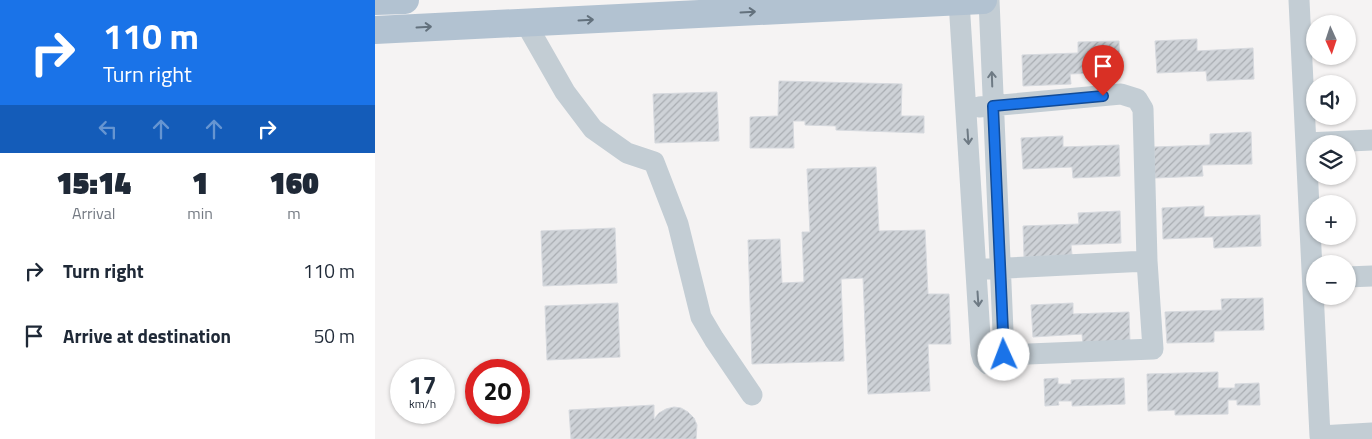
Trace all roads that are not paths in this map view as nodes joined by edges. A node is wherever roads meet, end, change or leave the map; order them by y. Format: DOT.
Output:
graph roads {
  1 [pos="405,0"];
  2 [pos="989,0"];
  3 [pos="1299,0"];
  4 [pos="375,1"];
  5 [pos="971,1"];
  6 [pos="890,2"];
  7 [pos="525,22"];
  8 [pos="375,30"];
  9 [pos="993,106"];
  10 [pos="966,108"];
  11 [pos="1372,140"];
  12 [pos="1356,141"];
  13 [pos="1306,144"];
  14 [pos="1308,185"];
  15 [pos="1313,255"];
  16 [pos="1147,261"];
  17 [pos="1001,268"];
  18 [pos="976,270"];
  19 [pos="1372,276"];
  20 [pos="1356,277"];
  21 [pos="1315,305"];
  22 [pos="1004,355"];
  23 [pos="752,395"];
  24 [pos="1372,433"];
  1 -- 4 [label="main road"];
  9 -- 2 [label="street, one-way"];
  3 -- 13 [label="street"];
  5 -- 6 [label="main road"];
  5 -- 10 [label="street"];
  7 -- 6 [label="main road, one-way"];
  8 -- 7 [label="main road, one-way"];
  7 -- 23 [label="street"];
  9 -- 10 [label="street"];
  9 -- 16 [label="street"];
  9 -- 17 [label="street"];
  10 -- 18 [label="street, one-way"];
  11 -- 12 [label="street"];
  14 -- 15 [label="street"];
  16 -- 17 [label="street"];
  16 -- 22 [label="street"];
  17 -- 18 [label="street"];
  17 -- 22 [label="street"];
  18 -- 22 [label="street, one-way"];
  19 -- 20 [label="street"];
  21 -- 24 [label="street"];
}
